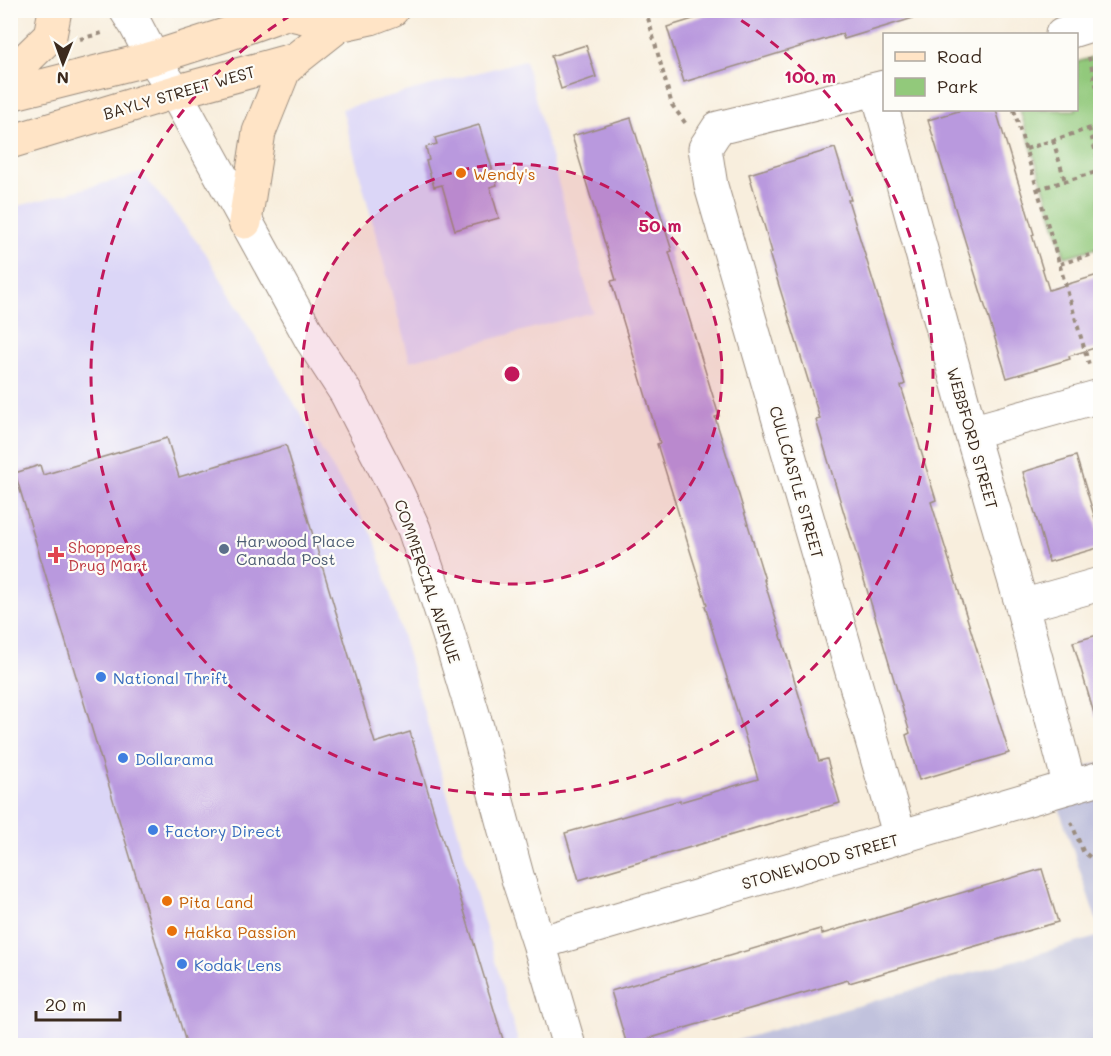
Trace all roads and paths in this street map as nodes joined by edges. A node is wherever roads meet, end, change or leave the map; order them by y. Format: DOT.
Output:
graph roads {
  1 [pos="55,10"];
  2 [pos="126,10"];
  3 [pos="392,10"];
  4 [pos="648,18"];
  5 [pos="339,25"];
  6 [pos="1081,31"];
  7 [pos="153,58"];
  8 [pos="296,59"];
  9 [pos="10,75"];
  10 [pos="881,88"];
  11 [pos="175,92"];
  12 [pos="10,94"];
  13 [pos="1101,100"];
  14 [pos="887,111"];
  15 [pos="1014,111"];
  16 [pos="1101,125"];
  17 [pos="1089,128"];
  18 [pos="711,138"];
  19 [pos="1053,140"];
  20 [pos="10,142"];
  21 [pos="1026,148"];
  22 [pos="1101,169"];
  23 [pos="1065,182"];
  24 [pos="1038,189"];
  25 [pos="245,222"];
  26 [pos="1101,252"];
  27 [pos="1060,264"];
  28 [pos="1100,396"];
  29 [pos="971,432"];
  30 [pos="1101,584"];
  31 [pos="1022,606"];
  32 [pos="1085,782"];
  33 [pos="1071,822"];
  34 [pos="900,837"];
  35 [pos="1101,866"];
  36 [pos="539,943"];
  37 [pos="569,1046"];
  1 -- 9 [label="main road"];
  2 -- 7 [label="street, COMMERCIAL AVENUE"];
  3 -- 5 [label="main road, BAYLY STREET WEST"];
  4 -- 18 [label="path"];
  5 -- 7 [label="main road, BAYLY STREET WEST"];
  5 -- 8 [label="main road, BAYLY STREET WEST"];
  6 -- 13 [label="path"];
  7 -- 11 [label="street, COMMERCIAL AVENUE"];
  7 -- 12 [label="main road, BAYLY STREET WEST"];
  8 -- 11 [label="main road, BAYLY STREET WEST"];
  8 -- 25 [label="main road"];
  10 -- 18 [label="street"];
  11 -- 20 [label="main road, BAYLY STREET WEST"];
  11 -- 25 [label="street, COMMERCIAL AVENUE"];
  14 -- 29 [label="street, WEBBFORD STREET"];
  15 -- 21 [label="path"];
  16 -- 17 [label="path"];
  17 -- 19 [label="path"];
  17 -- 22 [label="path"];
  18 -- 34 [label="street, CULLCASTLE STREET"];
  19 -- 21 [label="path"];
  19 -- 23 [label="path"];
  21 -- 24 [label="path"];
  22 -- 23 [label="path"];
  23 -- 24 [label="path"];
  24 -- 27 [label="path"];
  25 -- 36 [label="street, COMMERCIAL AVENUE"];
  26 -- 27 [label="path"];
  27 -- 28 [label="path"];
  28 -- 29 [label="street"];
  29 -- 31 [label="street, WEBBFORD STREET"];
  30 -- 31 [label="street"];
  31 -- 32 [label="street, WEBBFORD STREET"];
  32 -- 34 [label="street, STONEWOOD STREET"];
  33 -- 35 [label="path"];
  34 -- 36 [label="street, STONEWOOD STREET"];
  36 -- 37 [label="street, COMMERCIAL AVENUE"];
}
